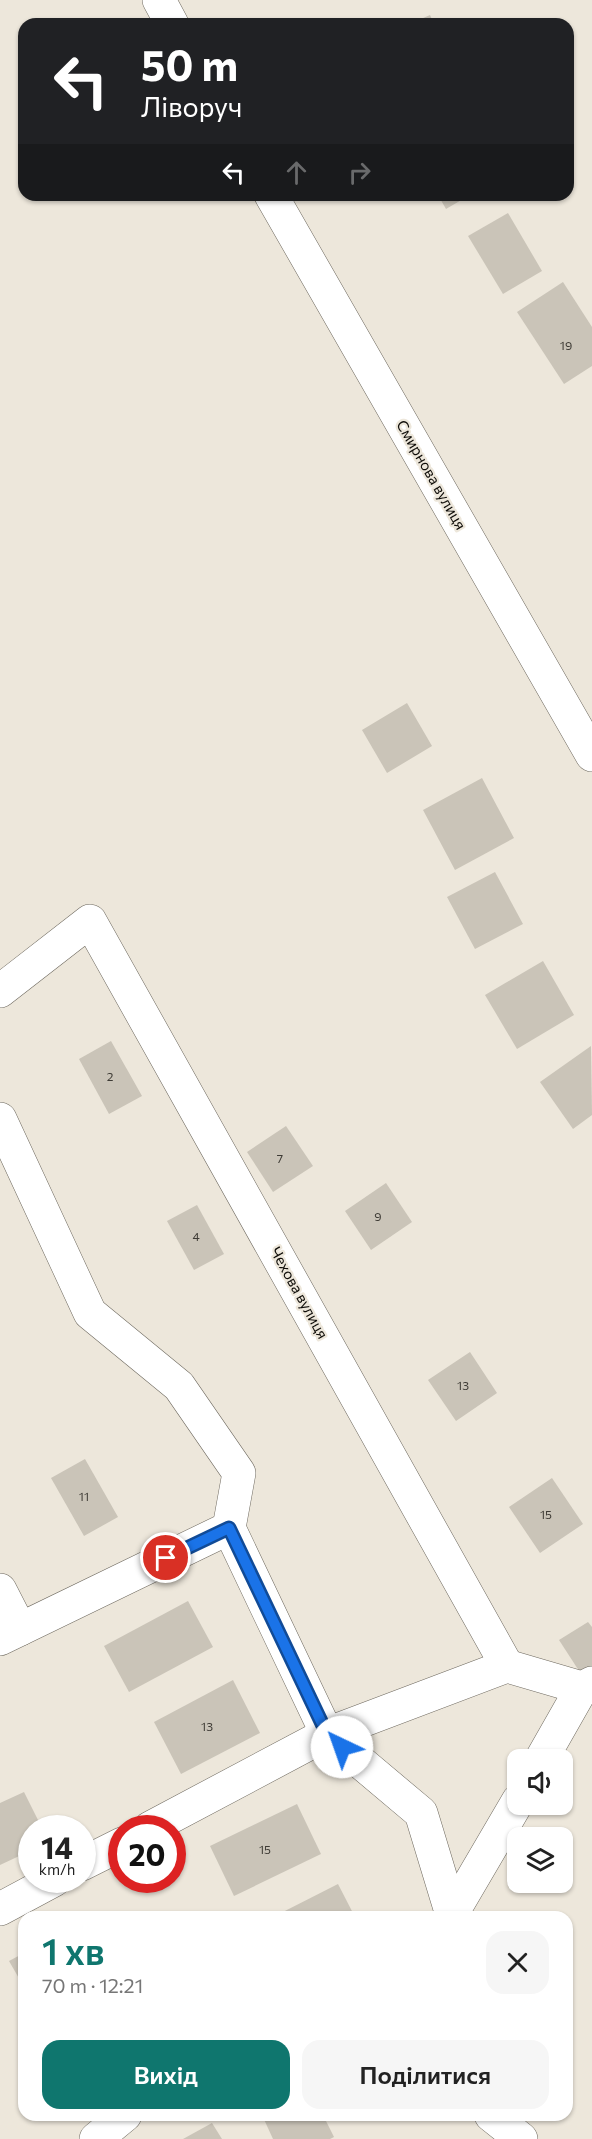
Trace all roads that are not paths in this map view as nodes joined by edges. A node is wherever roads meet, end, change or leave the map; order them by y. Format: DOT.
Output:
graph roads {
  1 [pos="159,0"];
  2 [pos="169,18"];
  3 [pos="274,201"];
  4 [pos="592,755"];
  5 [pos="0,991"];
  6 [pos="0,1119"];
  7 [pos="229,1528"];
  8 [pos="0,1590"];
  9 [pos="10,1634"];
  10 [pos="507,1666"];
  11 [pos="587,1685"];
  12 [pos="327,1734"];
  13 [pos="548,1749"];
  14 [pos="174,1815"];
  15 [pos="510,1815"];
  16 [pos="30,1893"];
  17 [pos="0,1909"];
  18 [pos="450,1911"];
  19 [pos="454,1911"];
  20 [pos="118,2121"];
  21 [pos="498,2121"];
  22 [pos="96,2139"];
  23 [pos="521,2139"];
  1 -- 2 [label="street"];
  3 -- 4 [label="street, Смирнова вулиця"];
  5 -- 10 [label="street, Чехова вулиця"];
  6 -- 7 [label="street"];
  7 -- 9 [label="street"];
  7 -- 12 [label="street"];
  8 -- 9 [label="street"];
  10 -- 11 [label="street"];
  10 -- 12 [label="street"];
  11 -- 13 [label="street"];
  12 -- 14 [label="street"];
  12 -- 18 [label="street"];
  15 -- 19 [label="street"];
  16 -- 17 [label="street"];
  20 -- 22 [label="street"];
  21 -- 23 [label="street"];
}
